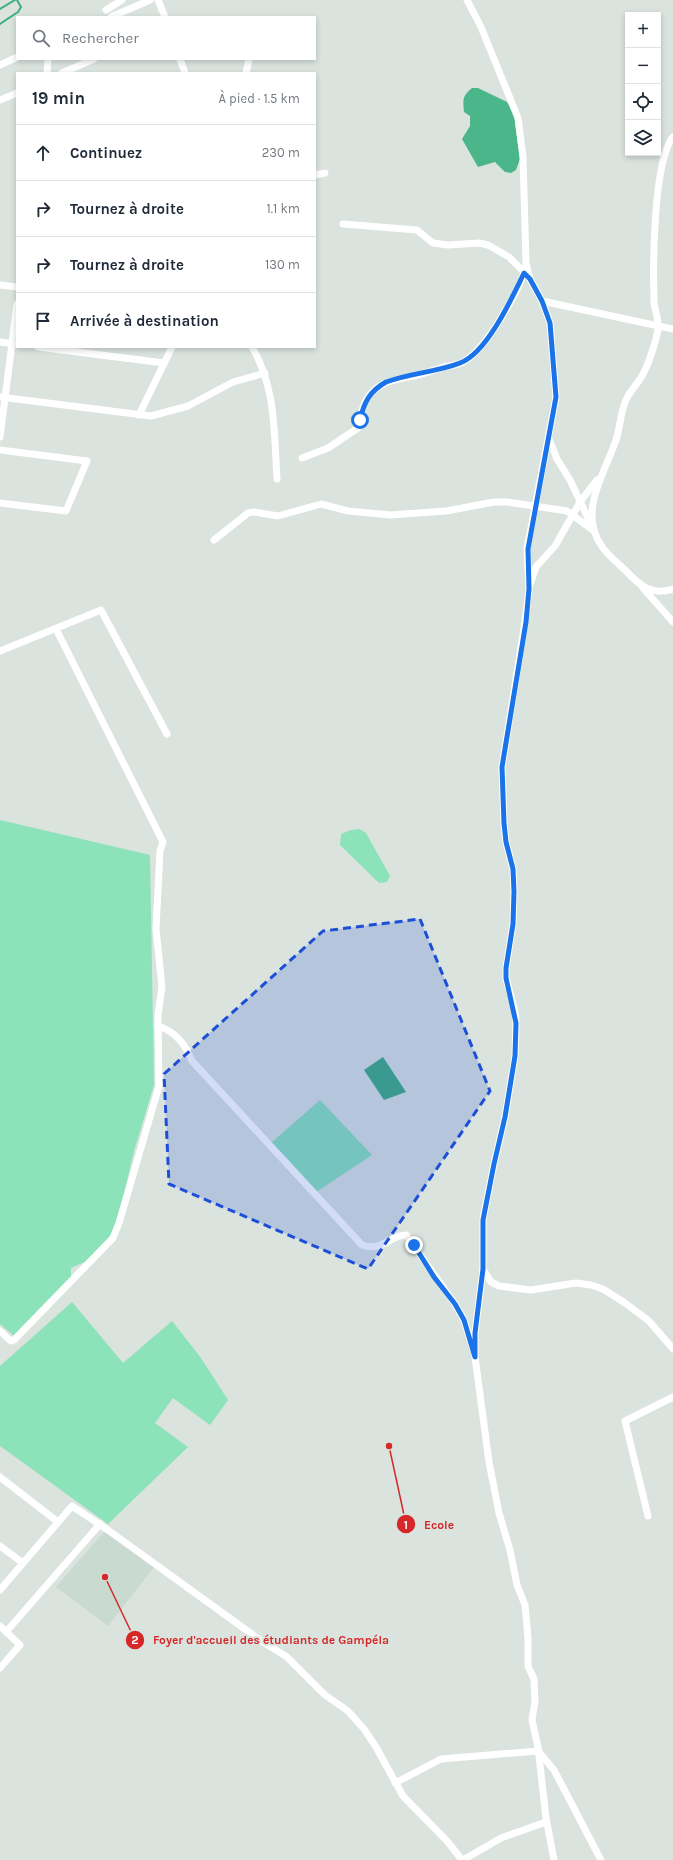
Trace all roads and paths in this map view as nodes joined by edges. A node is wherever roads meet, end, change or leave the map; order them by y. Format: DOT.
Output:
graph roads {
  1 [pos="122,0"];
  2 [pos="150,0"];
  3 [pos="158,0"];
  4 [pos="467,0"];
  5 [pos="106,10"];
  6 [pos="113,16"];
  7 [pos="165,16"];
  8 [pos="16,58"];
  9 [pos="48,60"];
  10 [pos="92,60"];
  11 [pos="180,60"];
  12 [pos="249,60"];
  13 [pos="0,65"];
  14 [pos="46,72"];
  15 [pos="64,72"];
  16 [pos="186,72"];
  17 [pos="246,72"];
  18 [pos="16,93"];
  19 [pos="0,100"];
  20 [pos="673,137"];
  21 [pos="325,174"];
  22 [pos="316,175"];
  23 [pos="343,224"];
  24 [pos="526,263"];
  25 [pos="524,273"];
  26 [pos="530,279"];
  27 [pos="0,285"];
  28 [pos="16,287"];
  29 [pos="542,301"];
  30 [pos="16,317"];
  31 [pos="658,327"];
  32 [pos="673,329"];
  33 [pos="0,342"];
  34 [pos="14,344"];
  35 [pos="52,348"];
  36 [pos="172,348"];
  37 [pos="253,348"];
  38 [pos="65,349"];
  39 [pos="164,363"];
  40 [pos="265,373"];
  41 [pos="3,397"];
  42 [pos="139,415"];
  43 [pos="0,437"];
  44 [pos="549,438"];
  45 [pos="0,450"];
  46 [pos="302,458"];
  47 [pos="602,473"];
  48 [pos="277,479"];
  49 [pos="580,502"];
  50 [pos="0,503"];
  51 [pos="535,506"];
  52 [pos="572,514"];
  53 [pos="594,531"];
  54 [pos="214,540"];
  55 [pos="641,586"];
  56 [pos="529,589"];
  57 [pos="673,589"];
  58 [pos="673,622"];
  59 [pos="56,629"];
  60 [pos="0,651"];
  61 [pos="167,734"];
  62 [pos="158,1026"];
  63 [pos="483,1269"];
  64 [pos="0,1331"];
  65 [pos="673,1349"];
  66 [pos="475,1357"];
  67 [pos="673,1397"];
  68 [pos="0,1477"];
  69 [pos="648,1516"];
  70 [pos="58,1522"];
  71 [pos="100,1524"];
  72 [pos="0,1546"];
  73 [pos="23,1563"];
  74 [pos="0,1590"];
  75 [pos="0,1626"];
  76 [pos="6,1632"];
  77 [pos="0,1668"];
  78 [pos="538,1751"];
  79 [pos="395,1783"];
  80 [pos="546,1822"];
  81 [pos="463,1860"];
  82 [pos="554,1860"];
  83 [pos="601,1860"];
  1 -- 5 [label="street"];
  2 -- 6 [label="street"];
  3 -- 7 [label="street"];
  4 -- 24 [label="street"];
  8 -- 13 [label="street"];
  9 -- 14 [label="street"];
  10 -- 15 [label="street"];
  11 -- 16 [label="street"];
  12 -- 17 [label="street"];
  18 -- 19 [label="street"];
  20 -- 31 [label="street"];
  21 -- 22 [label="street"];
  23 -- 25 [label="street"];
  24 -- 25 [label="street"];
  24 -- 26 [label="street"];
  25 -- 26 [label="street"];
  25 -- 46 [label="street"];
  26 -- 29 [label="street"];
  27 -- 28 [label="street"];
  29 -- 31 [label="street"];
  29 -- 44 [label="street"];
  30 -- 34 [label="street"];
  31 -- 32 [label="street"];
  31 -- 47 [label="street"];
  33 -- 34 [label="street"];
  34 -- 41 [label="street"];
  35 -- 38 [label="street"];
  36 -- 39 [label="street"];
  37 -- 40 [label="street"];
  38 -- 39 [label="street"];
  39 -- 42 [label="street"];
  40 -- 42 [label="street"];
  40 -- 48 [label="street"];
  41 -- 42 [label="street"];
  41 -- 43 [label="street"];
  44 -- 49 [label="street"];
  44 -- 51 [label="street"];
  45 -- 50 [label="street"];
  47 -- 49 [label="street"];
  47 -- 53 [label="street"];
  49 -- 52 [label="street"];
  49 -- 53 [label="street"];
  51 -- 52 [label="street"];
  51 -- 54 [label="street"];
  51 -- 56 [label="street"];
  52 -- 53 [label="street"];
  52 -- 56 [label="street"];
  53 -- 55 [label="street"];
  55 -- 57 [label="street"];
  55 -- 58 [label="street"];
  56 -- 63 [label="street"];
  59 -- 60 [label="street"];
  59 -- 61 [label="street"];
  59 -- 62 [label="street"];
  62 -- 64 [label="street"];
  62 -- 66 [label="street"];
  63 -- 65 [label="street"];
  63 -- 66 [label="street"];
  66 -- 78 [label="street"];
  67 -- 69 [label="street"];
  68 -- 70 [label="street"];
  70 -- 71 [label="street"];
  70 -- 73 [label="street"];
  71 -- 76 [label="street"];
  71 -- 79 [label="street"];
  72 -- 73 [label="street"];
  73 -- 74 [label="street"];
  75 -- 76 [label="street"];
  76 -- 77 [label="street"];
  78 -- 79 [label="street"];
  78 -- 80 [label="street"];
  78 -- 83 [label="street"];
  79 -- 81 [label="street"];
  80 -- 81 [label="street"];
  80 -- 82 [label="street"];
}
